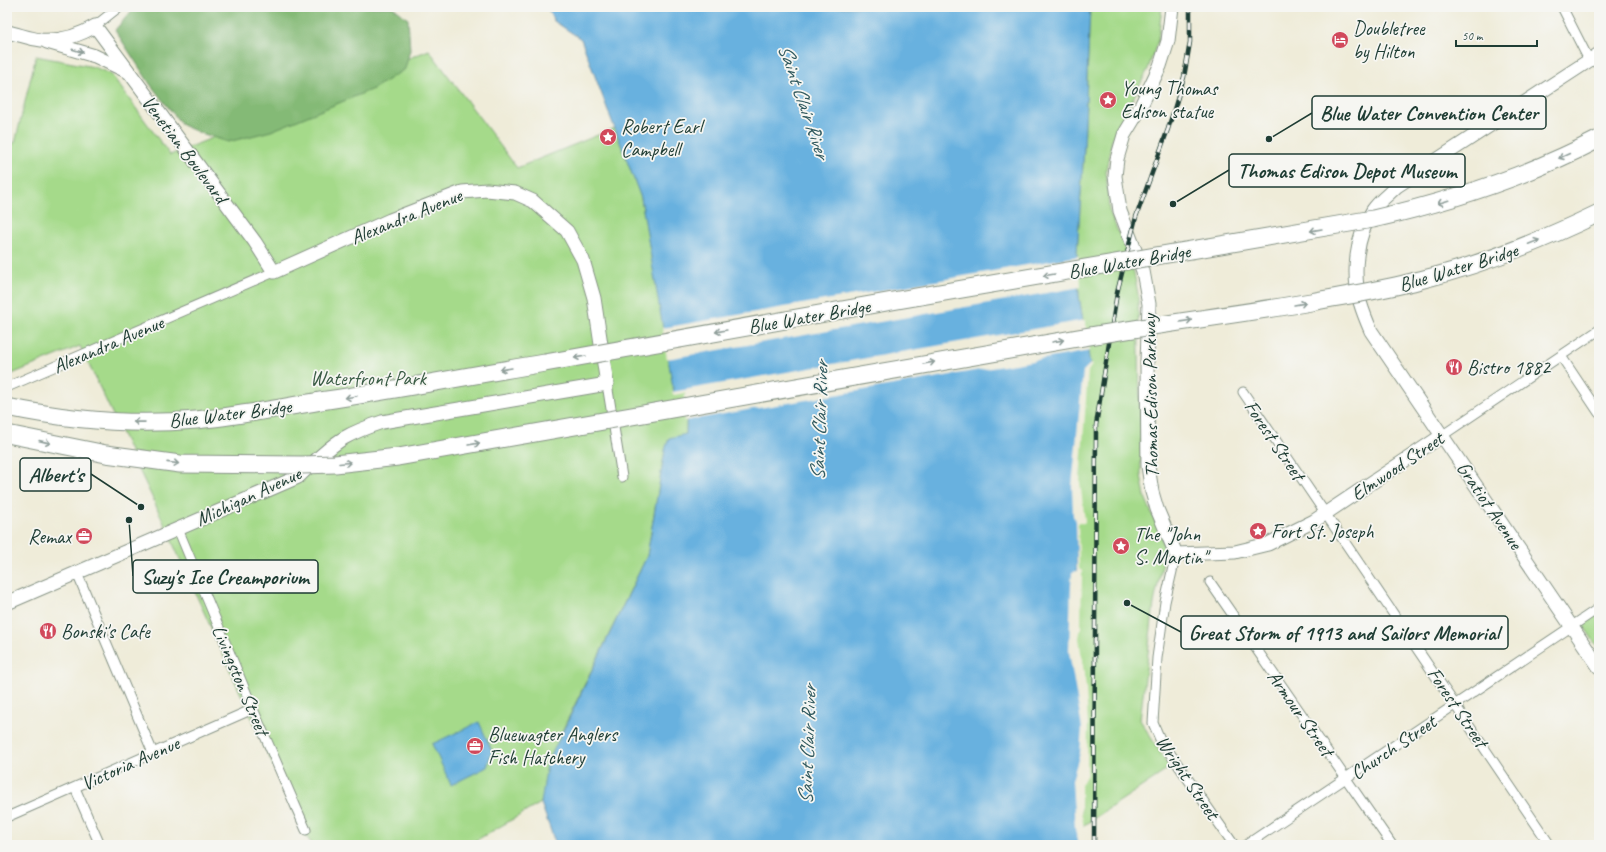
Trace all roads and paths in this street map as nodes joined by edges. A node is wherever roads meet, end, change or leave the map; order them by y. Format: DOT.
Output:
graph roads {
  1 [pos="119,7"];
  2 [pos="1172,7"];
  3 [pos="1562,7"];
  4 [pos="95,26"];
  5 [pos="7,32"];
  6 [pos="40,40"];
  7 [pos="1594,57"];
  8 [pos="128,72"];
  9 [pos="1599,139"];
  10 [pos="1599,213"];
  11 [pos="274,272"];
  12 [pos="1599,330"];
  13 [pos="1561,356"];
  14 [pos="607,384"];
  15 [pos="7,387"];
  16 [pos="1243,392"];
  17 [pos="7,407"];
  18 [pos="1599,413"];
  19 [pos="7,434"];
  20 [pos="1443,435"];
  21 [pos="622,478"];
  22 [pos="1325,512"];
  23 [pos="178,529"];
  24 [pos="1176,554"];
  25 [pos="77,573"];
  26 [pos="1210,582"];
  27 [pos="7,603"];
  28 [pos="1599,608"];
  29 [pos="1572,626"];
  30 [pos="1599,666"];
  31 [pos="1456,704"];
  32 [pos="253,709"];
  33 [pos="153,753"];
  34 [pos="1347,778"];
  35 [pos="75,788"];
  36 [pos="7,817"];
  37 [pos="306,830"];
  38 [pos="100,845"];
  39 [pos="1234,845"];
  40 [pos="1246,845"];
  41 [pos="1392,845"];
  42 [pos="1550,845"];
  1 -- 4 [label="street"];
  2 -- 24 [label="street, Thomas Edison Parkway"];
  3 -- 7 [label="street"];
  4 -- 6 [label="street"];
  4 -- 8 [label="street, Venetian Boulevard"];
  5 -- 6 [label="street"];
  6 -- 8 [label="street, one-way"];
  7 -- 20 [label="street, Gratiot Avenue"];
  8 -- 11 [label="street, Venetian Boulevard"];
  9 -- 17 [label="highway, Blue Water Bridge, one-way, bridge"];
  19 -- 10 [label="highway, Blue Water Bridge, one-way, bridge"];
  11 -- 14 [label="street, Alexandra Avenue"];
  11 -- 15 [label="street, Alexandra Avenue"];
  12 -- 13 [label="street, Elmwood Street"];
  13 -- 18 [label="street"];
  13 -- 20 [label="street, Elmwood Street"];
  14 -- 21 [label="street, Alexandra Avenue"];
  14 -- 23 [label="street, Michigan Avenue"];
  16 -- 22 [label="street, Forest Street"];
  20 -- 22 [label="street, Elmwood Street"];
  20 -- 29 [label="street, Gratiot Avenue"];
  22 -- 24 [label="street, Elmwood Street"];
  22 -- 31 [label="street, Forest Street"];
  23 -- 25 [label="street, Michigan Avenue"];
  23 -- 32 [label="street, Livingston Street"];
  24 -- 39 [label="street, Wright Street"];
  25 -- 27 [label="street, Michigan Avenue"];
  25 -- 33 [label="street"];
  26 -- 34 [label="street, Armour Street"];
  28 -- 29 [label="street, Church Street"];
  29 -- 30 [label="street, Gratiot Avenue"];
  29 -- 31 [label="street, Church Street"];
  31 -- 34 [label="street, Church Street"];
  31 -- 42 [label="street, Forest Street"];
  32 -- 33 [label="street, Victoria Avenue"];
  32 -- 37 [label="street, Livingston Street"];
  33 -- 35 [label="street, Victoria Avenue"];
  34 -- 40 [label="street, Church Street"];
  34 -- 41 [label="street, Armour Street"];
  35 -- 36 [label="street, Victoria Avenue"];
  35 -- 38 [label="street"];
}
